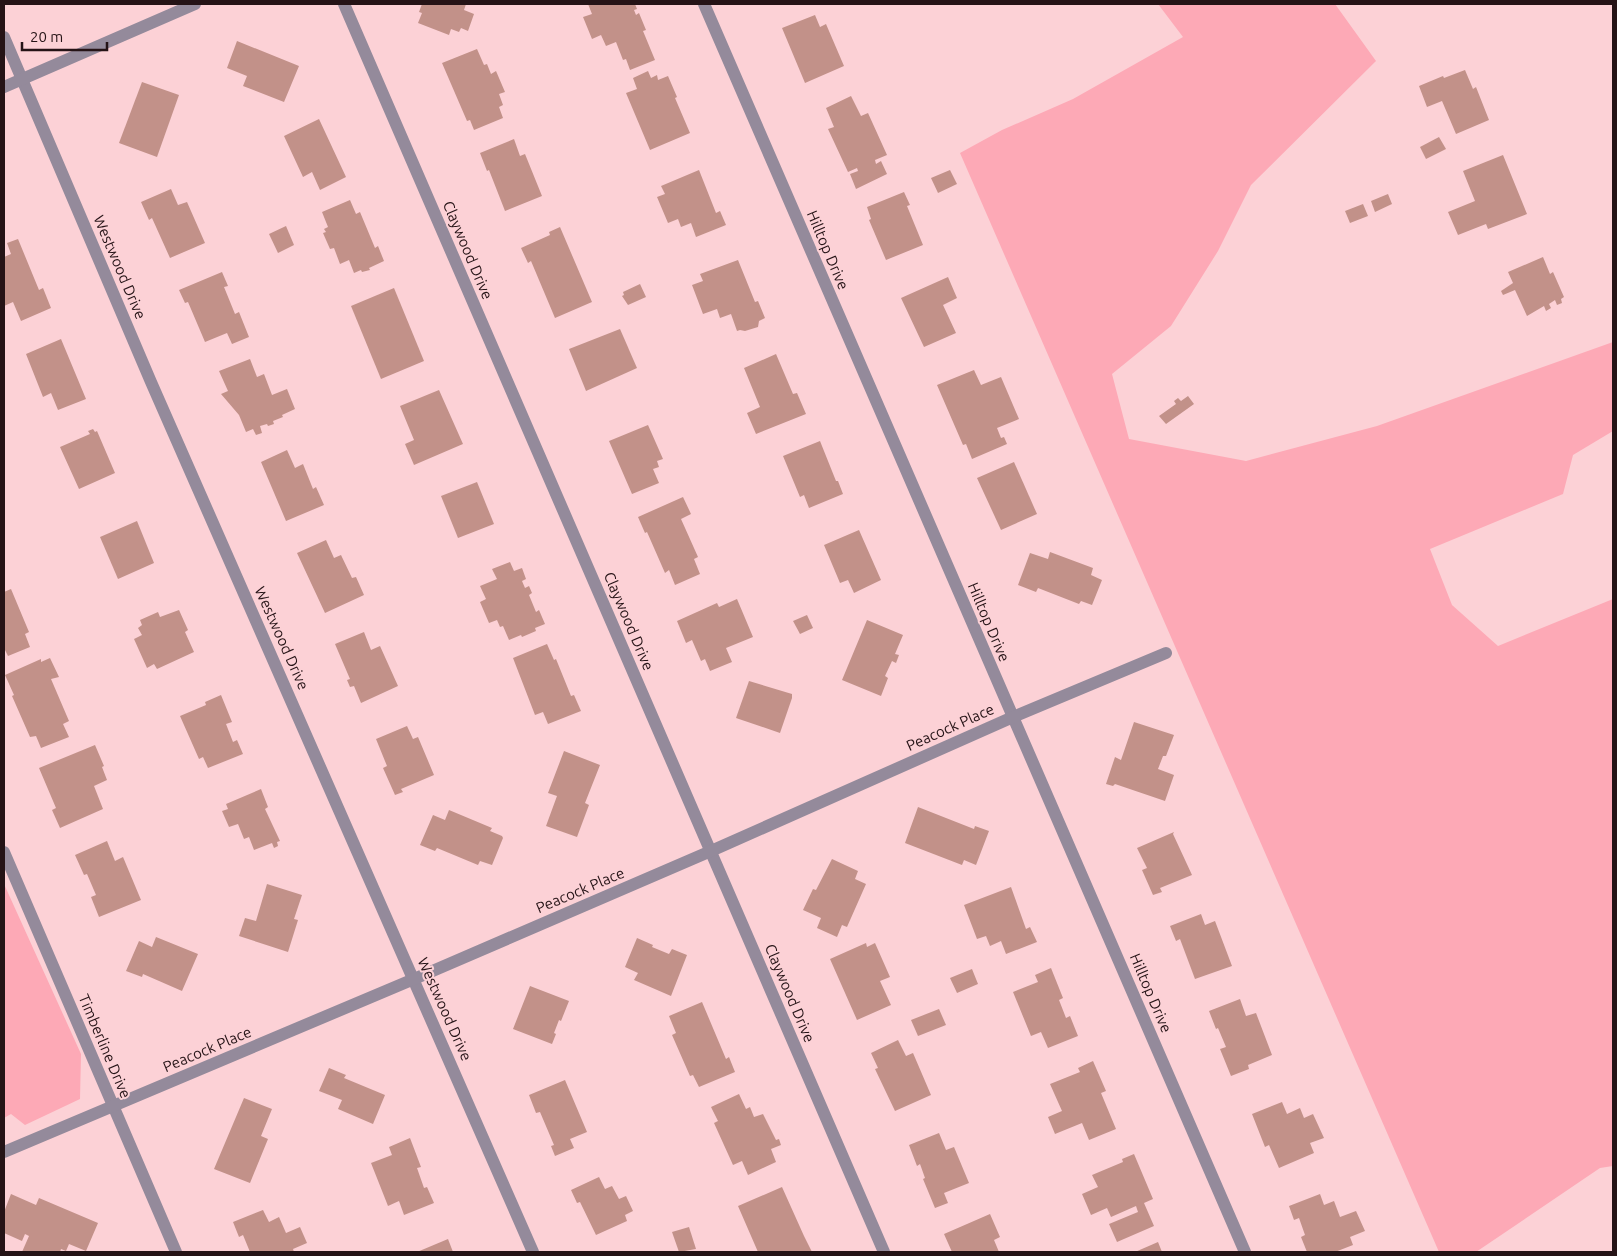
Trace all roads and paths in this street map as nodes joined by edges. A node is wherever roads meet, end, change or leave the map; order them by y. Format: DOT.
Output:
graph roads {
  1 [pos="195,4"];
  2 [pos="344,4"];
  3 [pos="704,4"];
  4 [pos="4,37"];
  5 [pos="22,79"];
  6 [pos="4,87"];
  7 [pos="1166,653"];
  8 [pos="1013,717"];
  9 [pos="711,851"];
  10 [pos="4,852"];
  11 [pos="414,979"];
  12 [pos="114,1105"];
  13 [pos="4,1152"];
  14 [pos="176,1252"];
  15 [pos="533,1252"];
  16 [pos="884,1252"];
  17 [pos="1246,1252"];
  1 -- 5 [label="street"];
  2 -- 9 [label="street, Claywood Drive"];
  3 -- 8 [label="street, Hilltop Drive"];
  4 -- 5 [label="street, Westwood Drive"];
  5 -- 6 [label="street"];
  5 -- 11 [label="street, Westwood Drive"];
  7 -- 8 [label="street, Peacock Place"];
  8 -- 9 [label="street, Peacock Place"];
  8 -- 17 [label="street, Hilltop Drive"];
  9 -- 11 [label="street, Peacock Place"];
  9 -- 16 [label="street, Claywood Drive"];
  10 -- 12 [label="street, Timberline Drive"];
  11 -- 12 [label="street, Peacock Place"];
  11 -- 15 [label="street, Westwood Drive"];
  12 -- 13 [label="street, Peacock Place"];
  12 -- 14 [label="street, Timberline Drive"];
}
